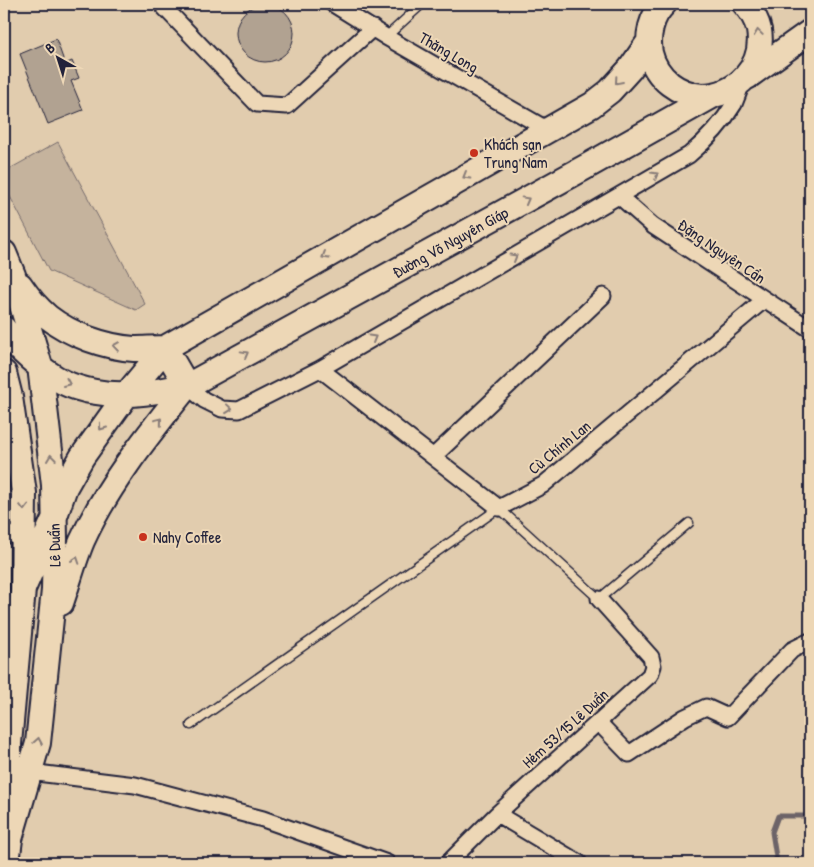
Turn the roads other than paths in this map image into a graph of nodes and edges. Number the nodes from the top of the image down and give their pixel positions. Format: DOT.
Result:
graph roads {
  1 [pos="161,4"];
  2 [pos="333,4"];
  3 [pos="422,4"];
  4 [pos="664,4"];
  5 [pos="744,4"];
  6 [pos="373,28"];
  7 [pos="810,32"];
  8 [pos="386,37"];
  9 [pos="648,43"];
  10 [pos="743,80"];
  11 [pos="712,96"];
  12 [pos="548,130"];
  13 [pos="619,196"];
  14 [pos="4,253"];
  15 [pos="13,275"];
  16 [pos="603,296"];
  17 [pos="764,300"];
  18 [pos="810,329"];
  19 [pos="4,330"];
  20 [pos="165,348"];
  21 [pos="40,366"];
  22 [pos="320,368"];
  23 [pos="4,373"];
  24 [pos="187,386"];
  25 [pos="126,394"];
  26 [pos="434,456"];
  27 [pos="499,508"];
  28 [pos="54,519"];
  29 [pos="689,522"];
  30 [pos="14,533"];
  31 [pos="23,589"];
  32 [pos="599,599"];
  33 [pos="49,640"];
  34 [pos="810,641"];
  35 [pos="598,722"];
  36 [pos="191,725"];
  37 [pos="30,772"];
  38 [pos="497,814"];
  39 [pos="10,839"];
  40 [pos="366,860"];
  41 [pos="7,863"];
  42 [pos="387,863"];
  43 [pos="448,863"];
  44 [pos="579,863"];
  1 -- 6 [label="street"];
  2 -- 6 [label="street, Thăng Long"];
  3 -- 8 [label="lane"];
  4 -- 9 [label="main road"];
  10 -- 5 [label="main road, one-way"];
  6 -- 8 [label="street, Thăng Long"];
  7 -- 10 [label="main road"];
  8 -- 12 [label="street, Thăng Long"];
  9 -- 11 [label="main road"];
  9 -- 12 [label="main road, one-way"];
  10 -- 11 [label="main road, Đường Võ Nguyên Giáp"];
  13 -- 10 [label="street, one-way"];
  24 -- 11 [label="main road, Đường Võ Nguyên Giáp, one-way"];
  12 -- 20 [label="main road, one-way"];
  13 -- 17 [label="street, Đặng Nguyên Cẩn"];
  22 -- 13 [label="street, one-way"];
  14 -- 15 [label="main road, Lê Duẩn"];
  20 -- 15 [label="main road, one-way"];
  15 -- 21 [label="main road, Lê Duẩn"];
  16 -- 26 [label="street"];
  17 -- 18 [label="street, Đặng Nguyên Cẩn"];
  17 -- 27 [label="street, Cù Chính Lan"];
  19 -- 21 [label="main road"];
  20 -- 24 [label="main road"];
  20 -- 25 [label="main road"];
  21 -- 25 [label="main road, one-way"];
  28 -- 21 [label="main road, Lê Duẩn, one-way"];
  24 -- 22 [label="street, one-way"];
  22 -- 26 [label="street"];
  23 -- 30 [label="main road, Lê Duẩn, one-way"];
  24 -- 25 [label="main road"];
  33 -- 24 [label="main road, one-way"];
  25 -- 28 [label="main road, one-way"];
  26 -- 27 [label="street"];
  27 -- 32 [label="lane"];
  27 -- 36 [label="lane"];
  28 -- 31 [label="main road"];
  28 -- 33 [label="main road, Lê Duẩn"];
  29 -- 32 [label="lane"];
  30 -- 31 [label="main road, Lê Duẩn"];
  31 -- 39 [label="main road, Lê Duẩn"];
  32 -- 35 [label="street, Hẻm 53/15 Lê Duẩn"];
  37 -- 33 [label="main road, Lê Duẩn, one-way"];
  34 -- 35 [label="street"];
  35 -- 38 [label="street, Hẻm 53/15 Lê Duẩn"];
  37 -- 39 [label="main road, Lê Duẩn"];
  37 -- 40 [label="street"];
  38 -- 43 [label="street, Hẻm 53/15 Lê Duẩn"];
  38 -- 44 [label="street"];
  39 -- 41 [label="main road, Lê Duẩn"];
  40 -- 42 [label="street"];
}
